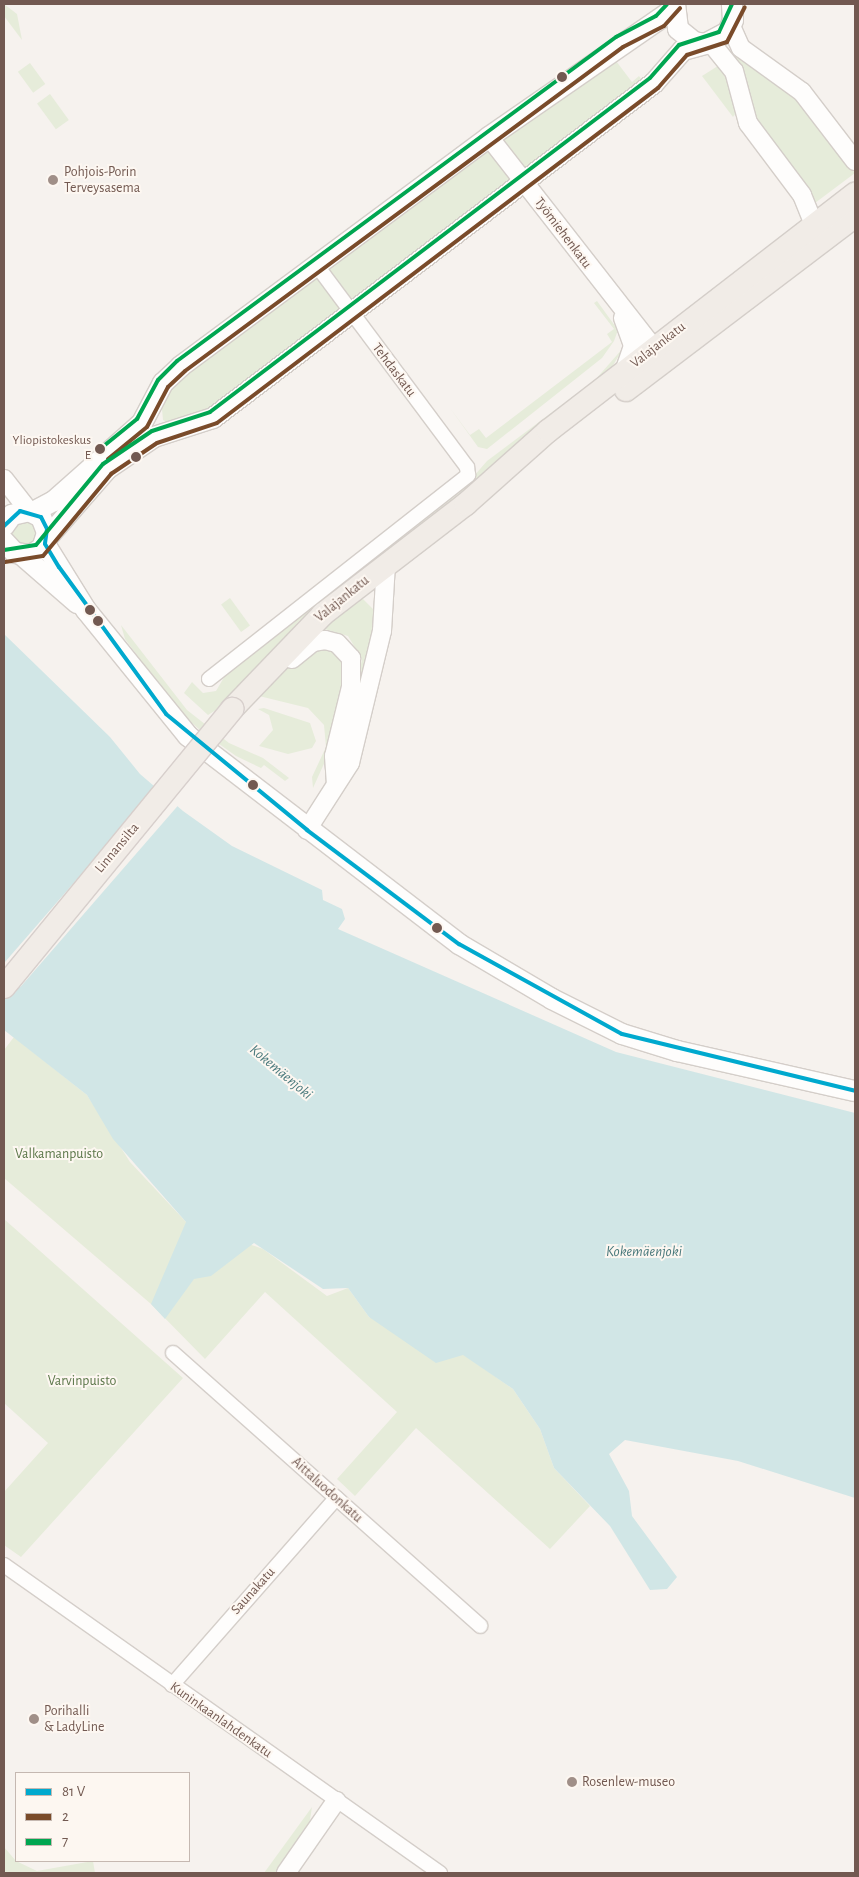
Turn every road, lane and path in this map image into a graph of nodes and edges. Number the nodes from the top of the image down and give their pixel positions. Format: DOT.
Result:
graph roads {
  1 [pos="674,6"];
  2 [pos="734,13"];
  3 [pos="708,43"];
  4 [pos="489,137"];
  5 [pos="855,161"];
  6 [pos="525,184"];
  7 [pos="855,194"];
  8 [pos="855,216"];
  9 [pos="814,225"];
  10 [pos="317,266"];
  11 [pos="618,306"];
  12 [pos="352,313"];
  13 [pos="654,348"];
  14 [pos="633,375"];
  15 [pos="153,404"];
  16 [pos="175,433"];
  17 [pos="4,479"];
  18 [pos="31,512"];
  19 [pos="8,537"];
  20 [pos="46,541"];
  21 [pos="386,564"];
  22 [pos="353,590"];
  23 [pos="382,601"];
  24 [pos="86,610"];
  25 [pos="209,679"];
  26 [pos="235,706"];
  27 [pos="336,783"];
  28 [pos="308,830"];
  29 [pos="4,987"];
  30 [pos="855,1091"];
  31 [pos="173,1353"];
  32 [pos="336,1498"];
  33 [pos="4,1565"];
  34 [pos="480,1626"];
  35 [pos="172,1685"];
  36 [pos="336,1801"];
  37 [pos="286,1873"];
  38 [pos="440,1873"];
  1 -- 3 [label="main road"];
  1 -- 4 [label="main road"];
  2 -- 3 [label="main road"];
  2 -- 5 [label="street"];
  3 -- 6 [label="main road"];
  3 -- 9 [label="street"];
  4 -- 6 [label="street, Työmiehenkatu"];
  4 -- 10 [label="main road"];
  6 -- 11 [label="street, Työmiehenkatu"];
  6 -- 12 [label="main road"];
  7 -- 9 [label="main road, Valajankatu"];
  8 -- 14 [label="main road, Valajankatu"];
  9 -- 13 [label="main road, Valajankatu"];
  10 -- 12 [label="street, Tehdaskatu"];
  10 -- 15 [label="main road"];
  11 -- 13 [label="street, Työmiehenkatu"];
  11 -- 14 [label="street, Työmiehenkatu"];
  12 -- 16 [label="main road"];
  12 -- 25 [label="street, Tehdaskatu"];
  13 -- 14 [label="main road, Valajankatu"];
  14 -- 21 [label="main road, Valajankatu"];
  15 -- 16 [label="main road"];
  15 -- 18 [label="main road"];
  16 -- 20 [label="main road"];
  17 -- 18 [label="street"];
  18 -- 19 [label="main road"];
  18 -- 20 [label="main road"];
  19 -- 20 [label="main road"];
  19 -- 24 [label="main road"];
  20 -- 24 [label="main road"];
  21 -- 22 [label="main road, Valajankatu"];
  21 -- 23 [label="street"];
  22 -- 23 [label="street"];
  22 -- 26 [label="main road, Valajankatu"];
  23 -- 27 [label="street"];
  24 -- 28 [label="main road"];
  26 -- 27 [label="street"];
  26 -- 29 [label="main road, Linnansilta, bridge"];
  27 -- 28 [label="street"];
  28 -- 30 [label="main road"];
  31 -- 32 [label="street, Aittaluodonkatu"];
  32 -- 34 [label="street, Aittaluodonkatu"];
  32 -- 35 [label="street, Saunakatu"];
  33 -- 35 [label="street, Kuninkaanlahdenkatu"];
  35 -- 36 [label="street, Kuninkaanlahdenkatu"];
  36 -- 37 [label="street"];
  36 -- 38 [label="street, Kuninkaanlahdenkatu"];
}
